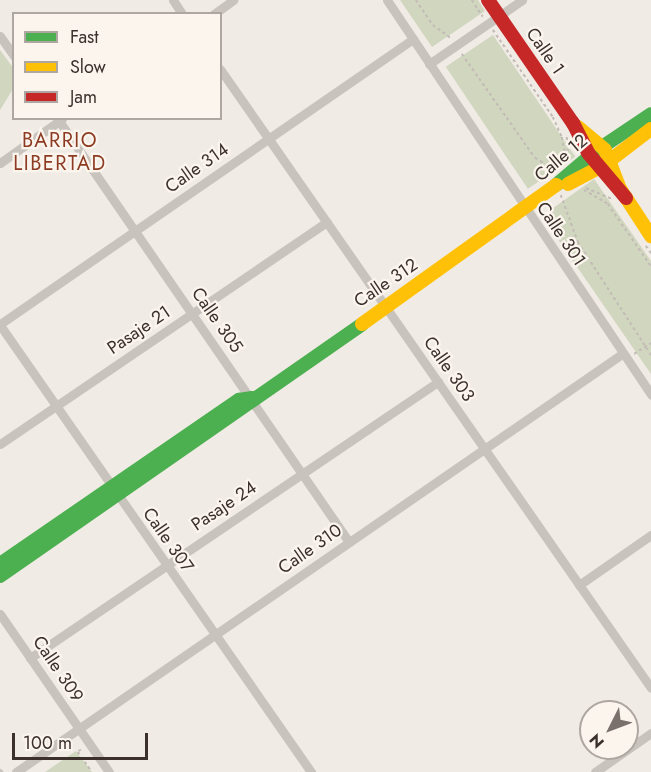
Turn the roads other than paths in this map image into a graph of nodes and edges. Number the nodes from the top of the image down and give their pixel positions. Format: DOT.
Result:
graph roads {
  1 [pos="233,0"];
  2 [pos="387,0"];
  3 [pos="488,0"];
  4 [pos="522,0"];
  5 [pos="217,12"];
  6 [pos="493,20"];
  7 [pos="0,36"];
  8 [pos="413,39"];
  9 [pos="12,53"];
  10 [pos="429,64"];
  11 [pos="222,72"];
  12 [pos="651,114"];
  13 [pos="59,120"];
  14 [pos="61,120"];
  15 [pos="573,123"];
  16 [pos="651,129"];
  17 [pos="269,138"];
  18 [pos="602,147"];
  19 [pos="590,156"];
  20 [pos="0,163"];
  21 [pos="605,164"];
  22 [pos="575,176"];
  23 [pos="542,198"];
  24 [pos="525,210"];
  25 [pos="327,222"];
  26 [pos="135,230"];
  27 [pos="651,236"];
  28 [pos="384,306"];
  29 [pos="192,314"];
  30 [pos="0,325"];
  31 [pos="624,357"];
  32 [pos="438,382"];
  33 [pos="651,395"];
  34 [pos="252,398"];
  35 [pos="56,406"];
  36 [pos="0,444"];
  37 [pos="485,449"];
  38 [pos="302,473"];
  39 [pos="114,492"];
  40 [pos="651,535"];
  41 [pos="350,542"];
  42 [pos="0,564"];
  43 [pos="166,566"];
  44 [pos="0,576"];
  45 [pos="579,585"];
  46 [pos="0,614"];
  47 [pos="214,636"];
  48 [pos="30,658"];
  49 [pos="651,688"];
  50 [pos="78,729"];
  51 [pos="651,733"];
  52 [pos="308,771"];
  53 [pos="16,772"];
  54 [pos="109,772"];
  55 [pos="595,772"];
  1 -- 5 [label="street"];
  2 -- 8 [label="street, Calle 301"];
  3 -- 6 [label="street, Calle 1"];
  4 -- 6 [label="street"];
  6 -- 10 [label="street"];
  6 -- 15 [label="street, Calle 1"];
  7 -- 9 [label="street"];
  8 -- 10 [label="street, Calle 301"];
  8 -- 17 [label="street, Calle 314"];
  10 -- 24 [label="street, Calle 301"];
  11 -- 17 [label="street, Calle 303"];
  12 -- 18 [label="street, Calle 12"];
  13 -- 20 [label="street"];
  14 -- 26 [label="street, Calle 305"];
  15 -- 18 [label="street, Calle 1"];
  15 -- 19 [label="street, Calle 1"];
  16 -- 21 [label="street, Calle 12"];
  17 -- 25 [label="street, Calle 303"];
  17 -- 26 [label="street, Calle 314"];
  18 -- 19 [label="street, Calle 12"];
  18 -- 21 [label="street, Calle 1"];
  19 -- 21 [label="street, Calle 1"];
  19 -- 22 [label="street, Calle 12"];
  21 -- 22 [label="street, Calle 12"];
  21 -- 27 [label="street, Calle 1"];
  22 -- 23 [label="street, Calle 12"];
  23 -- 24 [label="street, Calle 312"];
  24 -- 28 [label="street, Calle 312"];
  24 -- 31 [label="street, Calle 301"];
  25 -- 28 [label="street, Calle 303"];
  25 -- 29 [label="street, Pasaje 21"];
  26 -- 29 [label="street, Calle 305"];
  26 -- 30 [label="street, Calle 314"];
  28 -- 32 [label="street, Calle 303"];
  28 -- 34 [label="street, Calle 312"];
  29 -- 34 [label="street, Calle 305"];
  29 -- 35 [label="street, Pasaje 21"];
  30 -- 35 [label="street, Calle 307"];
  31 -- 33 [label="street, Calle 301"];
  31 -- 37 [label="street, Calle 310"];
  32 -- 37 [label="street, Calle 303"];
  32 -- 38 [label="street, Pasaje 24"];
  34 -- 38 [label="street, Calle 305"];
  34 -- 39 [label="street, Calle 312"];
  35 -- 36 [label="street, Pasaje 21"];
  35 -- 39 [label="street, Calle 307"];
  37 -- 41 [label="street, Calle 310"];
  37 -- 45 [label="street, Calle 303"];
  38 -- 41 [label="street, Calle 305"];
  38 -- 43 [label="street, Pasaje 24"];
  39 -- 42 [label="street, Calle 312"];
  39 -- 43 [label="street, Calle 307"];
  39 -- 44 [label="street, Calle 312"];
  40 -- 45 [label="street"];
  41 -- 47 [label="street, Calle 310"];
  43 -- 47 [label="street, Calle 307"];
  43 -- 48 [label="street, Pasaje 24"];
  45 -- 49 [label="street, Calle 303"];
  46 -- 48 [label="street, Calle 309"];
  47 -- 50 [label="street, Calle 310"];
  47 -- 52 [label="street, Calle 307"];
  48 -- 50 [label="street, Calle 309"];
  50 -- 53 [label="street, Calle 310"];
  50 -- 54 [label="street, Calle 309"];
  51 -- 55 [label="street"];
}
